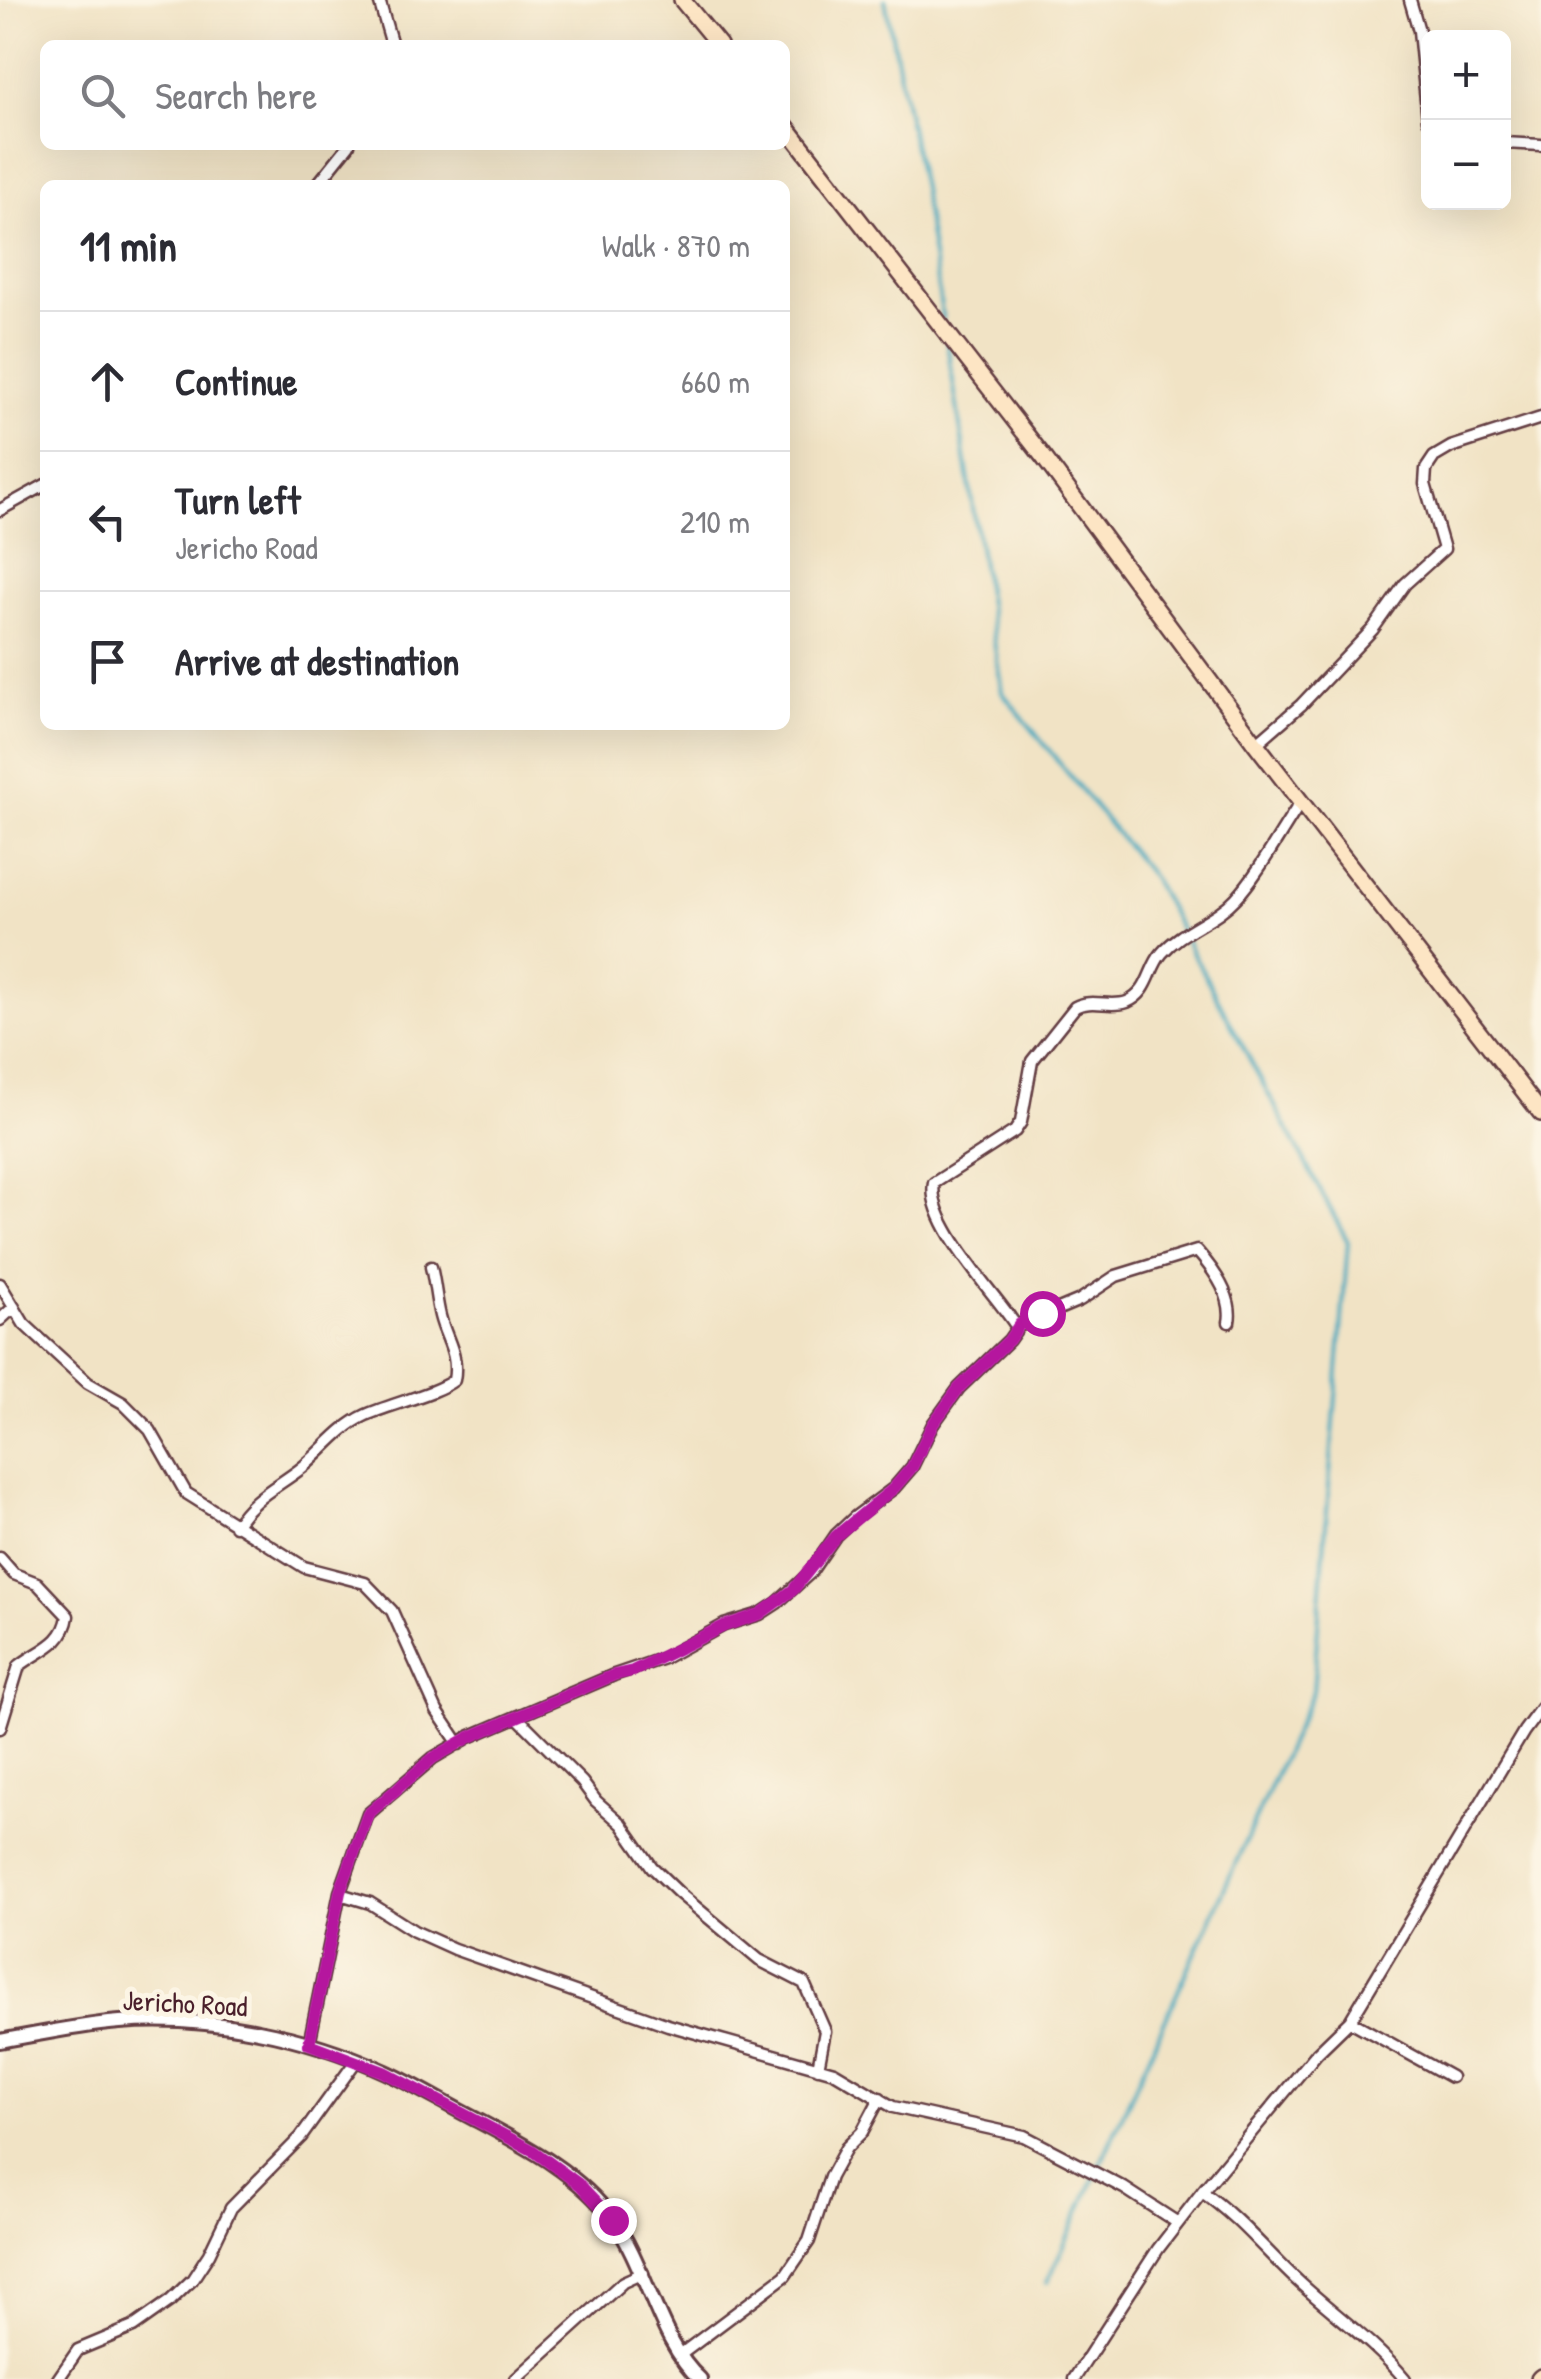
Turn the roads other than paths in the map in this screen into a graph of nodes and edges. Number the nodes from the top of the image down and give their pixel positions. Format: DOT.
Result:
graph roads {
  1 [pos="379,0"];
  2 [pos="682,0"];
  3 [pos="1410,0"];
  4 [pos="391,40"];
  5 [pos="715,40"];
  6 [pos="1421,51"];
  7 [pos="790,132"];
  8 [pos="1511,143"];
  9 [pos="1541,145"];
  10 [pos="345,150"];
  11 [pos="321,180"];
  12 [pos="1541,418"];
  13 [pos="40,488"];
  14 [pos="0,510"];
  15 [pos="1256,744"];
  16 [pos="1300,802"];
  17 [pos="1541,1113"];
  18 [pos="431,1267"];
  19 [pos="0,1284"];
  20 [pos="14,1308"];
  21 [pos="0,1320"];
  22 [pos="1229,1322"];
  23 [pos="1020,1324"];
  24 [pos="235,1526"];
  25 [pos="0,1558"];
  26 [pos="1541,1708"];
  27 [pos="518,1717"];
  28 [pos="0,1728"];
  29 [pos="459,1744"];
  30 [pos="340,1894"];
  31 [pos="1350,2021"];
  32 [pos="0,2041"];
  33 [pos="309,2044"];
  34 [pos="356,2061"];
  35 [pos="818,2068"];
  36 [pos="1451,2077"];
  37 [pos="880,2098"];
  38 [pos="1202,2192"];
  39 [pos="1178,2224"];
  40 [pos="643,2273"];
  41 [pos="680,2355"];
  42 [pos="58,2379"];
  43 [pos="516,2379"];
  44 [pos="700,2379"];
  45 [pos="1074,2379"];
  46 [pos="1405,2379"];
  1 -- 4 [label="street"];
  2 -- 5 [label="main road"];
  3 -- 6 [label="street"];
  7 -- 15 [label="main road"];
  8 -- 9 [label="street"];
  10 -- 11 [label="street"];
  12 -- 15 [label="street"];
  13 -- 14 [label="street"];
  15 -- 16 [label="main road"];
  16 -- 17 [label="main road"];
  16 -- 23 [label="street"];
  18 -- 24 [label="street"];
  19 -- 20 [label="street"];
  20 -- 21 [label="street"];
  20 -- 24 [label="street"];
  22 -- 23 [label="street"];
  23 -- 27 [label="street"];
  24 -- 29 [label="street"];
  25 -- 28 [label="street"];
  26 -- 31 [label="street"];
  27 -- 29 [label="street"];
  27 -- 35 [label="street"];
  29 -- 30 [label="street"];
  30 -- 33 [label="street"];
  30 -- 35 [label="street"];
  31 -- 36 [label="street"];
  31 -- 38 [label="street"];
  32 -- 33 [label="street, Jericho Road"];
  33 -- 34 [label="street, Jericho Road"];
  34 -- 40 [label="street, Jericho Road"];
  34 -- 42 [label="street"];
  35 -- 37 [label="street"];
  37 -- 39 [label="street"];
  37 -- 41 [label="street"];
  38 -- 39 [label="street"];
  38 -- 46 [label="street"];
  39 -- 45 [label="street"];
  40 -- 41 [label="street, Jericho Road"];
  40 -- 43 [label="street"];
  41 -- 44 [label="street, Jericho Road"];
}
